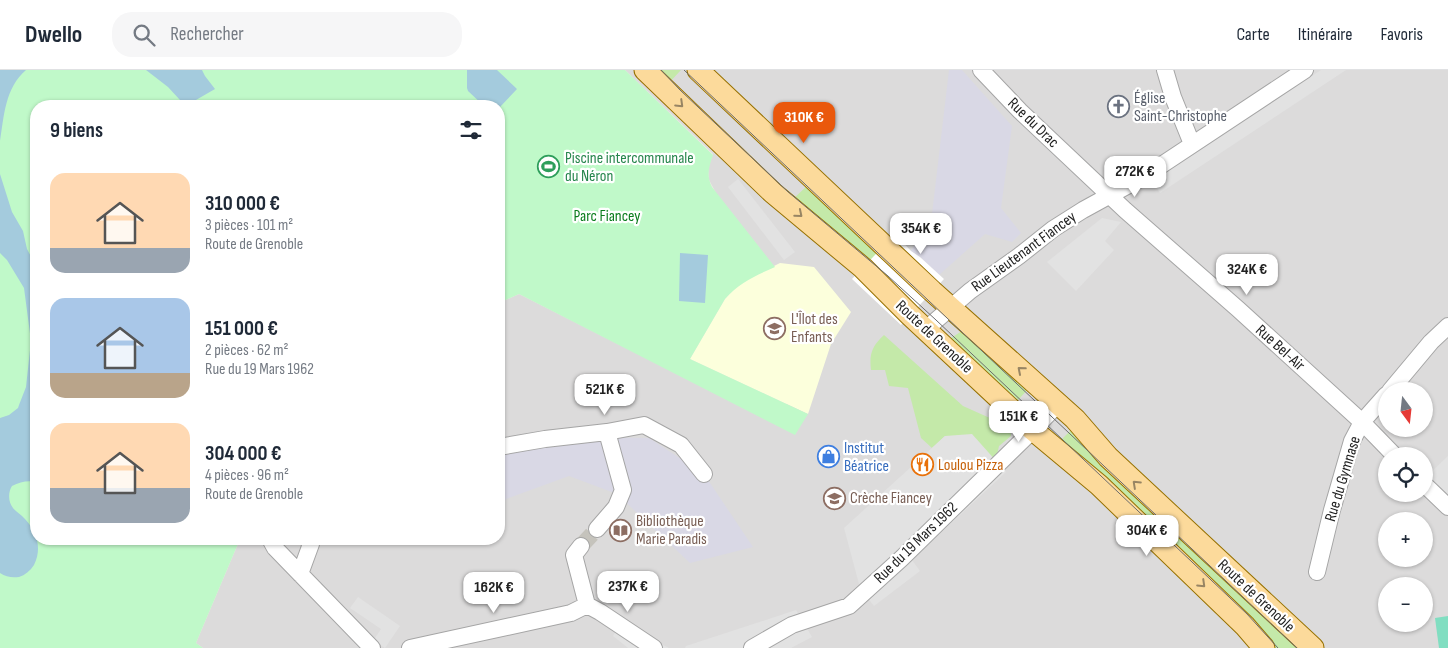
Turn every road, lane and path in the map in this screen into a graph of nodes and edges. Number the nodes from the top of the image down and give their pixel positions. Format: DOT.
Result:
graph roads {
  1 [pos="645,70"];
  2 [pos="698,70"];
  3 [pos="1165,70"];
  4 [pos="1306,70"];
  5 [pos="984,71"];
  6 [pos="1192,144"];
  7 [pos="1109,194"];
  8 [pos="950,307"];
  9 [pos="1448,326"];
  10 [pos="926,329"];
  11 [pos="1398,382"];
  12 [pos="1058,404"];
  13 [pos="1378,405"];
  14 [pos="1362,422"];
  15 [pos="1032,430"];
  16 [pos="607,432"];
  17 [pos="505,446"];
  18 [pos="1386,447"];
  19 [pos="704,474"];
  20 [pos="1433,493"];
  21 [pos="1448,507"];
  22 [pos="597,529"];
  23 [pos="273,545"];
  24 [pos="311,545"];
  25 [pos="581,546"];
  26 [pos="1317,572"];
  27 [pos="300,574"];
  28 [pos="587,606"];
  29 [pos="372,648"];
  30 [pos="410,648"];
  31 [pos="654,648"];
  32 [pos="752,648"];
  33 [pos="1264,648"];
  34 [pos="1313,648"];
  1 -- 10 [label="main road, Route de Grenoble, one-way"];
  2 -- 8 [label="main road, Route de Grenoble"];
  3 -- 6 [label="street"];
  4 -- 6 [label="street, Rue Lieutenant Fiancey"];
  5 -- 7 [label="street, Rue du Drac"];
  6 -- 7 [label="street, Rue Lieutenant Fiancey"];
  7 -- 8 [label="street, Rue Lieutenant Fiancey"];
  7 -- 14 [label="street, Rue Bel-Air"];
  8 -- 10 [label="street, Rue Lieutenant Fiancey"];
  12 -- 8 [label="main road, Route de Grenoble, one-way"];
  9 -- 11 [label="street"];
  10 -- 15 [label="main road, Route de Grenoble"];
  12 -- 15 [label="street, Rue du 19 Mars 1962"];
  34 -- 12 [label="main road, Route de Grenoble, one-way"];
  13 -- 14 [label="street, Rue du Gymnase"];
  14 -- 18 [label="street, Rue Bel-Air"];
  14 -- 26 [label="street, Rue du Gymnase"];
  15 -- 32 [label="street, Rue du 19 Mars 1962"];
  15 -- 33 [label="main road, Route de Grenoble, one-way"];
  16 -- 17 [label="street"];
  16 -- 19 [label="street"];
  16 -- 22 [label="street"];
  20 -- 21 [label="street"];
  23 -- 27 [label="street"];
  24 -- 27 [label="street"];
  25 -- 28 [label="street"];
  27 -- 29 [label="street"];
  28 -- 30 [label="street"];
  28 -- 31 [label="street"];
}
